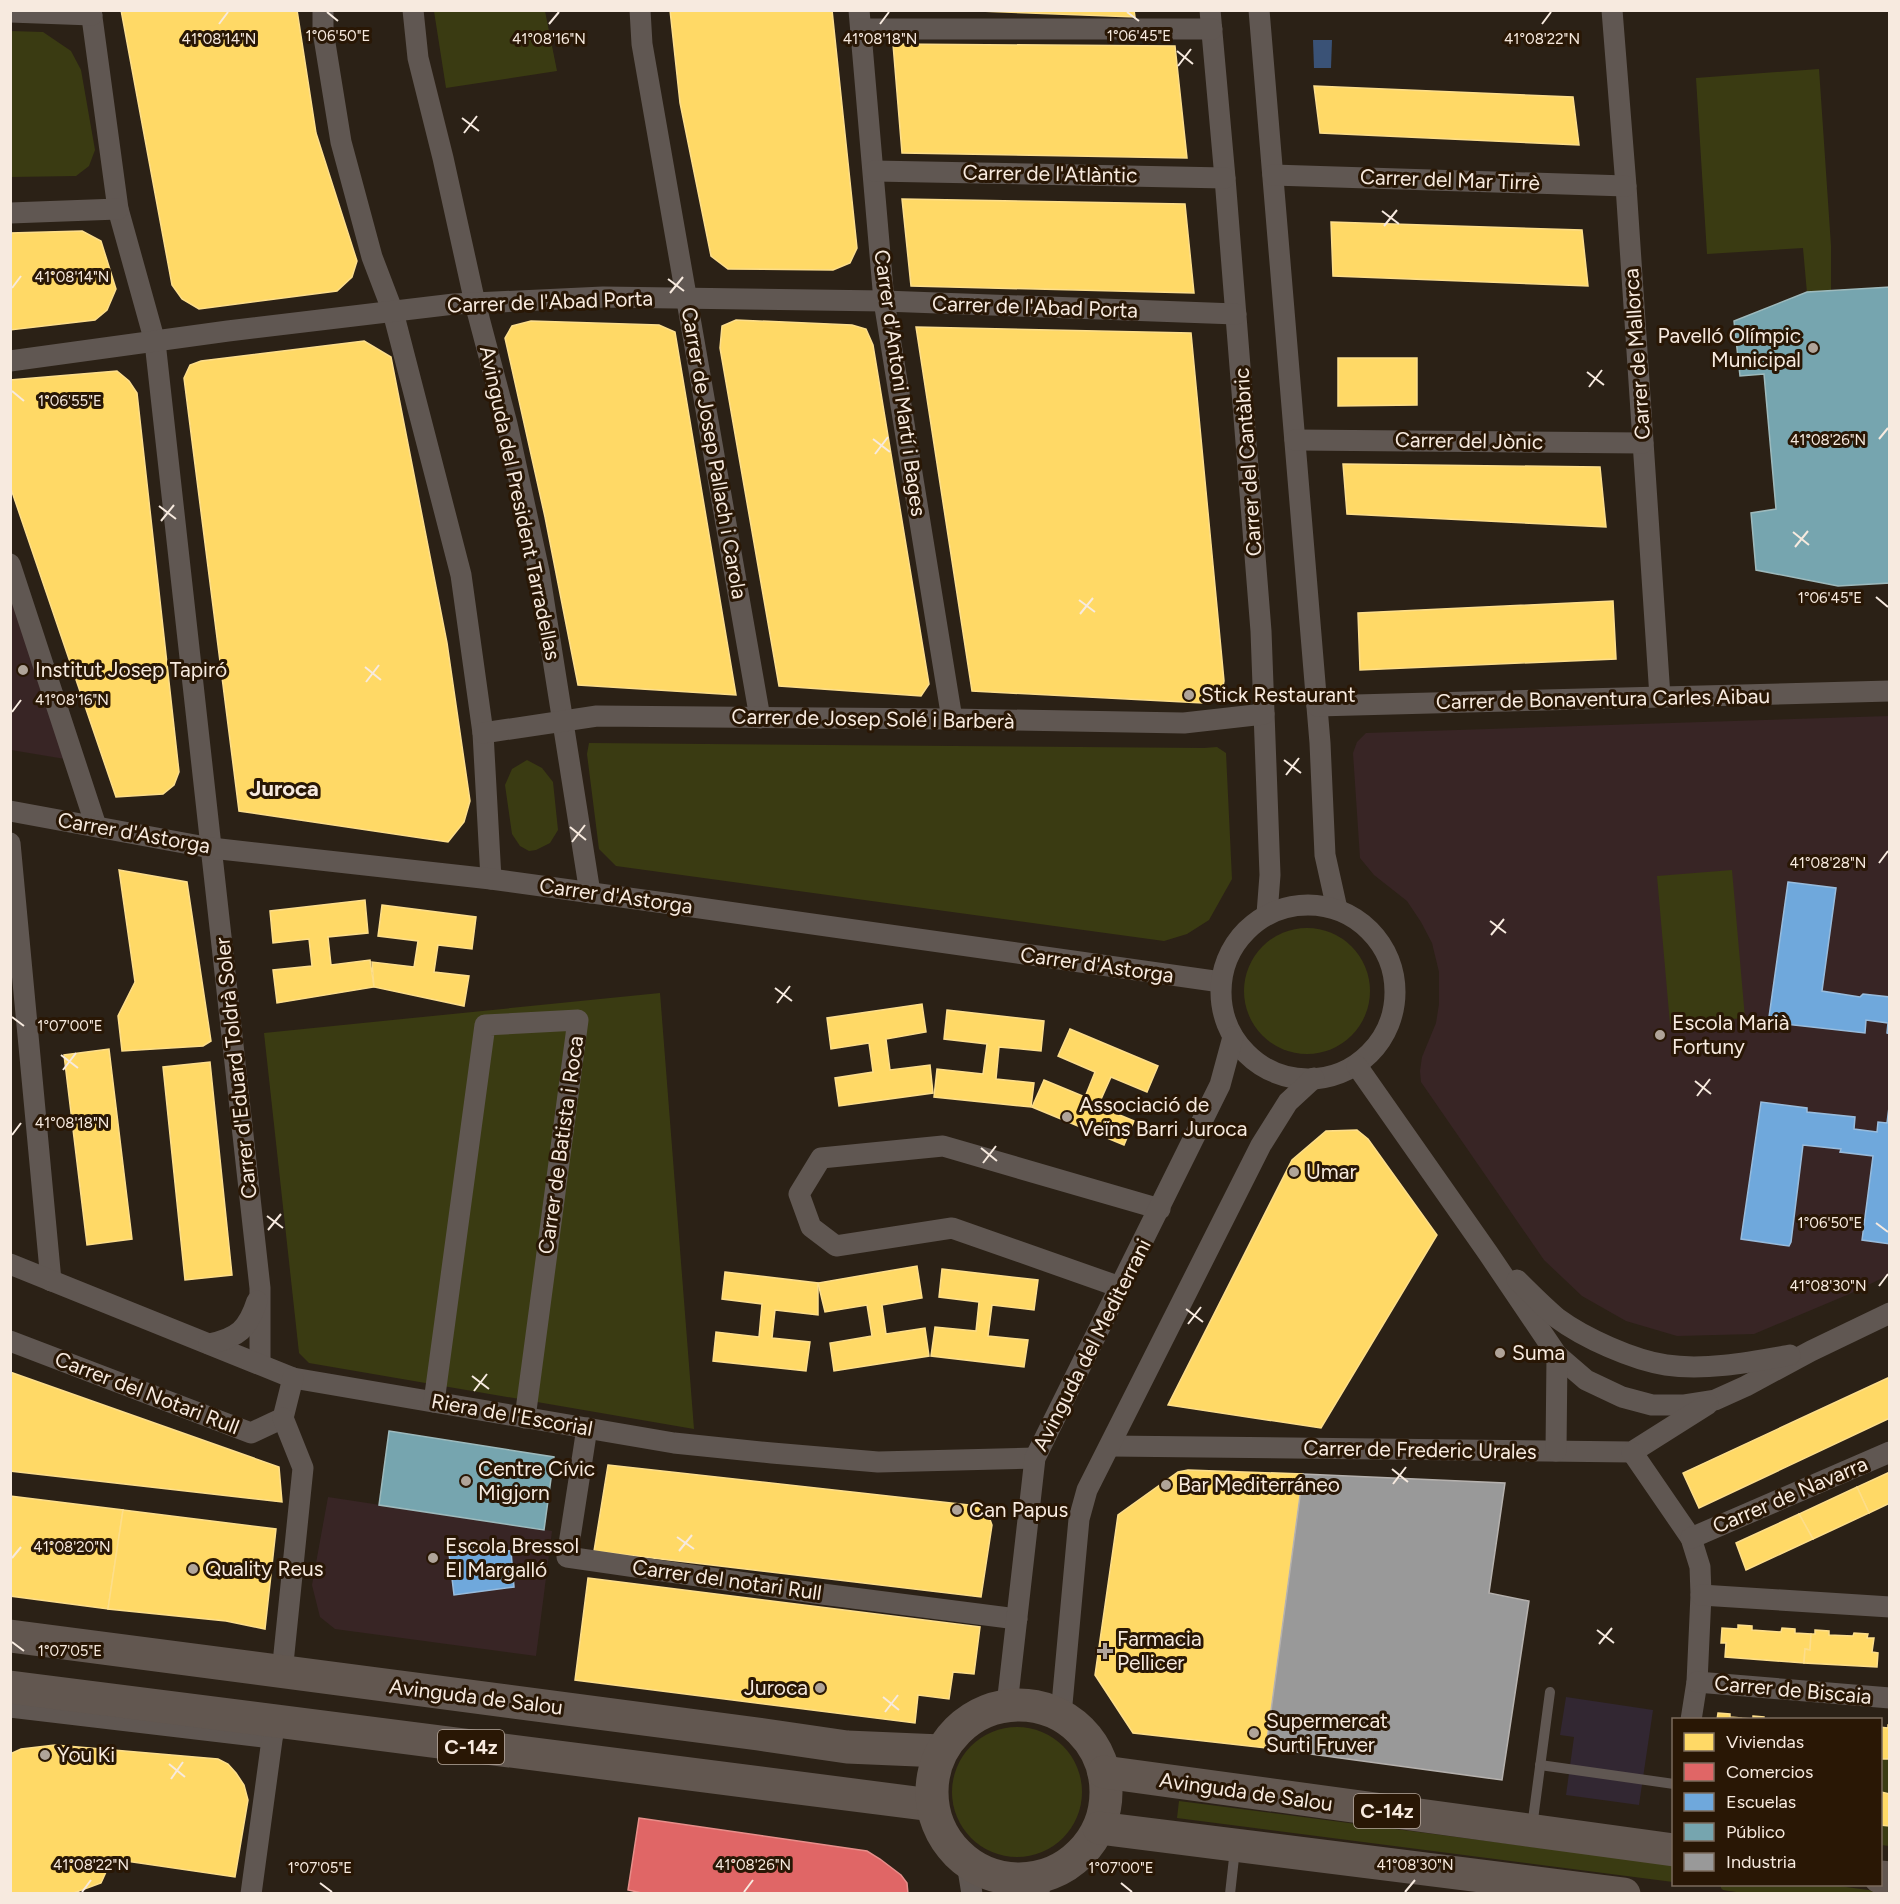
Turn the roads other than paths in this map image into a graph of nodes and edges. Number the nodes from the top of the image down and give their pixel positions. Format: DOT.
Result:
graph roads {
  1 [pos="323,10"];
  2 [pos="413,10"];
  3 [pos="640,10"];
  4 [pos="1259,10"];
  5 [pos="1612,10"];
  6 [pos="10,12"];
  7 [pos="91,13"];
  8 [pos="860,20"];
  9 [pos="1211,20"];
  10 [pos="874,171"];
  11 [pos="1273,175"];
  12 [pos="1226,178"];
  13 [pos="1626,186"];
  14 [pos="118,209"];
  15 [pos="10,213"];
  16 [pos="687,298"];
  17 [pos="884,301"];
  18 [pos="476,303"];
  19 [pos="393,312"];
  20 [pos="1236,314"];
  21 [pos="155,342"];
  22 [pos="10,361"];
  23 [pos="1295,440"];
  24 [pos="1643,443"];
  25 [pos="10,564"];
  26 [pos="1890,691"];
  27 [pos="1660,697"];
  28 [pos="1317,706"];
  29 [pos="1264,714"];
  30 [pos="760,718"];
  31 [pos="952,719"];
  32 [pos="564,721"];
  33 [pos="483,733"];
  34 [pos="10,811"];
  35 [pos="96,826"];
  36 [pos="10,843"];
  37 [pos="211,848"];
  38 [pos="491,879"];
  39 [pos="590,893"];
  40 [pos="1337,909"];
  41 [pos="1267,914"];
  42 [pos="1221,982"];
  43 [pos="1233,1037"];
  44 [pos="1357,1066"];
  45 [pos="1314,1078"];
  46 [pos="1160,1209"];
  47 [pos="1488,1253"];
  48 [pos="10,1264"];
  49 [pos="51,1281"];
  50 [pos="1120,1287"];
  51 [pos="260,1288"];
  52 [pos="1890,1313"];
  53 [pos="10,1341"];
  54 [pos="209,1344"];
  55 [pos="1811,1351"];
  56 [pos="1557,1355"];
  57 [pos="260,1364"];
  58 [pos="293,1378"];
  59 [pos="1715,1400"];
  60 [pos="434,1402"];
  61 [pos="283,1418"];
  62 [pos="525,1418"];
  63 [pos="587,1428"];
  64 [pos="1110,1446"];
  65 [pos="1556,1451"];
  66 [pos="1632,1452"];
  67 [pos="1890,1452"];
  68 [pos="1035,1458"];
  69 [pos="1691,1538"];
  70 [pos="1701,1595"];
  71 [pos="1890,1607"];
  72 [pos="1017,1618"];
  73 [pos="10,1636"];
  74 [pos="282,1672"];
  75 [pos="1697,1682"];
  76 [pos="10,1687"];
  77 [pos="1550,1692"];
  78 [pos="1890,1698"];
  79 [pos="1007,1705"];
  80 [pos="10,1707"];
  81 [pos="1061,1715"];
  82 [pos="1691,1718"];
  83 [pos="273,1730"];
  84 [pos="941,1751"];
  85 [pos="1540,1765"];
  86 [pos="1104,1772"];
  87 [pos="1672,1784"];
  88 [pos="932,1805"];
  89 [pos="1099,1828"];
  90 [pos="1532,1831"];
  91 [pos="1235,1844"];
  92 [pos="1672,1844"];
  93 [pos="969,1878"];
  94 [pos="1040,1885"];
  95 [pos="251,1893"];
  96 [pos="1230,1893"];
  97 [pos="1624,1893"];
  1 -- 19 [label="street"];
  2 -- 18 [label="street, Avinguda del President Tarradellas"];
  3 -- 16 [label="street, Carrer de Josep Pallach i Carola"];
  4 -- 11 [label="street"];
  5 -- 13 [label="street, Carrer de Mallorca"];
  6 -- 7 [label="street"];
  7 -- 14 [label="street, Carrer d'Eduard Toldrà Soler"];
  8 -- 9 [label="street"];
  8 -- 10 [label="street, Carrer d'Antoni Martí i Bages"];
  9 -- 12 [label="street, Carrer del Cantàbric"];
  10 -- 12 [label="street, Carrer de l'Atlàntic"];
  10 -- 17 [label="street, Carrer d'Antoni Martí i Bages"];
  11 -- 13 [label="street, Carrer del Mar Tirrè"];
  11 -- 23 [label="street"];
  12 -- 20 [label="street, Carrer del Cantàbric"];
  13 -- 24 [label="street, Carrer de Mallorca"];
  14 -- 15 [label="street"];
  14 -- 21 [label="street, Carrer d'Eduard Toldrà Soler"];
  16 -- 17 [label="street, Carrer de l'Abad Porta"];
  16 -- 18 [label="street, Carrer de l'Abad Porta"];
  16 -- 30 [label="street, Carrer de Josep Pallach i Carola"];
  17 -- 20 [label="street, Carrer de l'Abad Porta"];
  17 -- 31 [label="street, Carrer d'Antoni Martí i Bages"];
  18 -- 19 [label="street, Carrer de l'Abad Porta"];
  18 -- 32 [label="street, Avinguda del President Tarradellas"];
  19 -- 21 [label="street, Carrer de l'Abad Porta"];
  19 -- 33 [label="street"];
  20 -- 29 [label="street, Carrer del Cantàbric"];
  21 -- 22 [label="street, Carrer de l'Abad Porta"];
  21 -- 37 [label="street, Carrer d'Eduard Toldrà Soler"];
  23 -- 24 [label="street, Carrer del Jònic"];
  23 -- 28 [label="street"];
  24 -- 27 [label="street, Carrer de Mallorca"];
  25 -- 35 [label="street"];
  26 -- 27 [label="street, Carrer de Bonaventura Carles Aibau"];
  27 -- 28 [label="street, Carrer de Bonaventura Carles Aibau"];
  28 -- 40 [label="street"];
  29 -- 31 [label="street, Carrer de Josep Solé i Barberà"];
  29 -- 41 [label="street, Carrer del Cantàbric"];
  30 -- 31 [label="street, Carrer de Josep Solé i Barberà"];
  30 -- 32 [label="street, Carrer de Josep Solé i Barberà"];
  32 -- 33 [label="street, Carrer de Josep Solé i Barberà"];
  32 -- 39 [label="street, Avinguda del President Tarradellas"];
  33 -- 38 [label="street"];
  34 -- 35 [label="street, Carrer d'Astorga"];
  35 -- 37 [label="street, Carrer d'Astorga"];
  36 -- 49 [label="street"];
  37 -- 38 [label="street, Carrer d'Astorga"];
  37 -- 51 [label="street, Carrer d'Eduard Toldrà Soler"];
  38 -- 39 [label="street, Carrer d'Astorga"];
  39 -- 42 [label="street, Carrer d'Astorga"];
  40 -- 41 [label="street"];
  40 -- 44 [label="street"];
  41 -- 42 [label="street"];
  42 -- 43 [label="street"];
  43 -- 45 [label="street"];
  43 -- 46 [label="street, Avinguda del Mediterrani"];
  44 -- 45 [label="street"];
  44 -- 47 [label="street"];
  45 -- 64 [label="street"];
  46 -- 50 [label="street, Avinguda del Mediterrani"];
  46 -- 50 [label="street"];
  47 -- 55 [label="street"];
  47 -- 56 [label="street"];
  48 -- 49 [label="street, Riera de l'Escorial"];
  49 -- 54 [label="street, Riera de l'Escorial"];
  50 -- 68 [label="street, Avinguda del Mediterrani"];
  51 -- 54 [label="street, Carrer d'Eduard Toldrà Soler"];
  51 -- 57 [label="street, Carrer d'Eduard Toldrà Soler"];
  52 -- 55 [label="street"];
  53 -- 61 [label="street, Carrer del Notari Rull"];
  54 -- 57 [label="street, Riera de l'Escorial"];
  55 -- 59 [label="street"];
  56 -- 59 [label="street"];
  56 -- 65 [label="street"];
  57 -- 58 [label="street, Riera de l'Escorial"];
  58 -- 60 [label="street, Riera de l'Escorial"];
  58 -- 61 [label="street"];
  59 -- 66 [label="street"];
  60 -- 62 [label="street, Riera de l'Escorial"];
  60 -- 62 [label="street, Carrer de Batista i Roca"];
  61 -- 74 [label="street"];
  62 -- 63 [label="street, Riera de l'Escorial"];
  63 -- 68 [label="street, Riera de l'Escorial"];
  63 -- 72 [label="street, Carrer del notari Rull"];
  64 -- 65 [label="street, Carrer de Frederic Urales"];
  64 -- 81 [label="street"];
  65 -- 66 [label="street, Carrer de Frederic Urales"];
  66 -- 69 [label="street, Carrer de Navarra"];
  67 -- 69 [label="street, Carrer de Navarra"];
  68 -- 72 [label="street, Avinguda del Mediterrani"];
  69 -- 70 [label="street, Carrer de Navarra"];
  70 -- 71 [label="street"];
  70 -- 75 [label="street, Carrer de Navarra"];
  72 -- 79 [label="street, Avinguda del Mediterrani"];
  73 -- 74 [label="main road, Avinguda de Salou / C-14z"];
  74 -- 84 [label="main road, Avinguda de Salou / C-14z"];
  75 -- 78 [label="street, Carrer de Biscaia"];
  75 -- 82 [label="street, Carrer de Navarra"];
  76 -- 83 [label="main road, C-14z"];
  77 -- 85 [label="lane"];
  79 -- 81 [label="main road"];
  79 -- 84 [label="main road"];
  80 -- 83 [label="street"];
  81 -- 86 [label="main road"];
  83 -- 88 [label="main road, C-14z"];
  83 -- 95 [label="street"];
  84 -- 88 [label="main road"];
  85 -- 87 [label="lane"];
  85 -- 90 [label="lane"];
  86 -- 89 [label="main road"];
  86 -- 90 [label="main road, Avinguda de Salou / C-14z"];
  88 -- 93 [label="main road"];
  89 -- 91 [label="main road, C-14z"];
  89 -- 94 [label="main road"];
  90 -- 92 [label="main road, Avinguda de Salou / C-14z"];
  91 -- 96 [label="lane"];
  91 -- 97 [label="main road, C-14z"];
  93 -- 94 [label="main road"];
}
